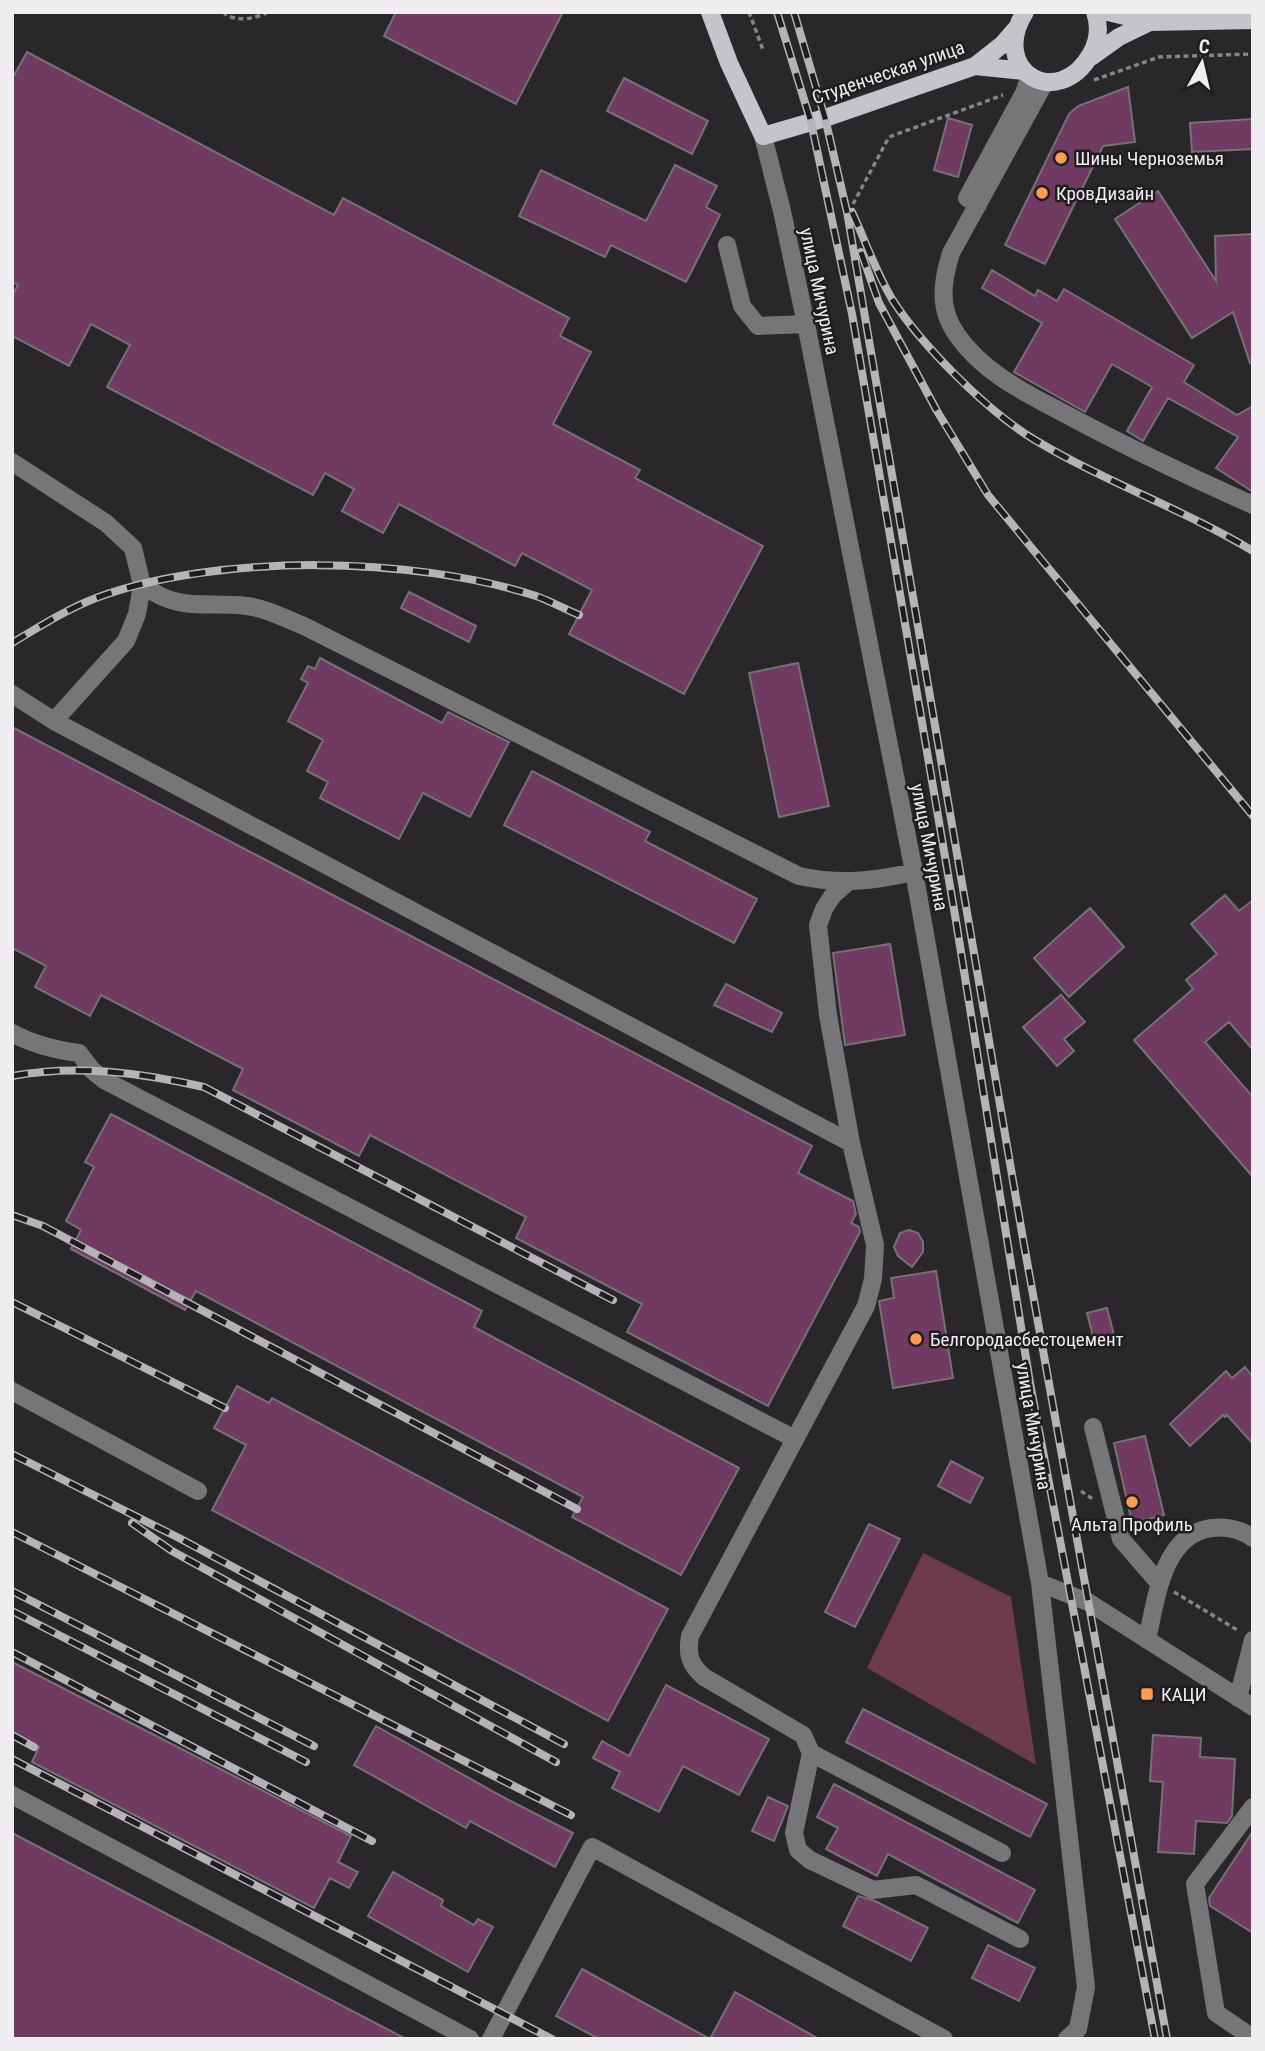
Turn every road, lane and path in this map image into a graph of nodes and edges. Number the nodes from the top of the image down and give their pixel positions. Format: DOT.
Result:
graph roads {
  1 [pos="223,12"];
  2 [pos="268,12"];
  3 [pos="710,12"];
  4 [pos="749,12"];
  5 [pos="1025,12"];
  6 [pos="1095,12"];
  7 [pos="1108,12"];
  8 [pos="1253,20"];
  9 [pos="1150,22"];
  10 [pos="1016,29"];
  11 [pos="762,50"];
  12 [pos="1253,54"];
  13 [pos="1087,61"];
  14 [pos="975,66"];
  15 [pos="1031,79"];
  16 [pos="1084,84"];
  17 [pos="763,136"];
  18 [pos="853,204"];
  19 [pos="727,245"];
  20 [pos="806,324"];
  21 [pos="12,462"];
  22 [pos="1253,505"];
  23 [pos="142,585"];
  24 [pos="12,694"];
  25 [pos="54,721"];
  26 [pos="914,872"];
  27 [pos="848,882"];
  28 [pos="12,1033"];
  29 [pos="851,1143"];
  30 [pos="12,1391"];
  31 [pos="1093,1427"];
  32 [pos="795,1439"];
  33 [pos="198,1491"];
  34 [pos="1253,1538"];
  35 [pos="1040,1583"];
  36 [pos="1160,1584"];
  37 [pos="1147,1640"];
  38 [pos="1253,1640"];
  39 [pos="1245,1703"];
  40 [pos="811,1753"];
  41 [pos="12,1795"];
  42 [pos="1253,1807"];
  43 [pos="1002,1853"];
  44 [pos="1020,1939"];
  45 [pos="1253,2038"];
  46 [pos="470,2039"];
  47 [pos="491,2039"];
  48 [pos="944,2039"];
  49 [pos="1067,2039"];
  1 -- 2 [label="path"];
  3 -- 17 [label="main road, улица Мичурина"];
  4 -- 11 [label="path"];
  5 -- 10 [label="main road, Студенческая улица"];
  6 -- 13 [label="main road"];
  7 -- 9 [label="main road"];
  8 -- 9 [label="main road"];
  9 -- 13 [label="main road"];
  10 -- 14 [label="main road, Студенческая улица"];
  10 -- 15 [label="main road"];
  12 -- 16 [label="path"];
  13 -- 15 [label="main road"];
  14 -- 15 [label="main road"];
  14 -- 17 [label="main road, Студенческая улица"];
  15 -- 18 [label="path"];
  15 -- 22 [label="street"];
  17 -- 20 [label="street, улица Мичурина"];
  19 -- 20 [label="street"];
  20 -- 26 [label="street, улица Мичурина"];
  21 -- 23 [label="street"];
  23 -- 25 [label="street"];
  23 -- 27 [label="street"];
  24 -- 25 [label="street"];
  25 -- 29 [label="street"];
  26 -- 27 [label="street"];
  26 -- 35 [label="street, улица Мичурина"];
  27 -- 29 [label="street"];
  28 -- 32 [label="street"];
  29 -- 32 [label="street"];
  30 -- 33 [label="street"];
  31 -- 36 [label="street"];
  32 -- 40 [label="street"];
  34 -- 36 [label="street"];
  35 -- 37 [label="street"];
  35 -- 49 [label="street, улица Мичурина"];
  36 -- 37 [label="street"];
  36 -- 38 [label="path"];
  37 -- 39 [label="street"];
  38 -- 39 [label="street"];
  40 -- 43 [label="street"];
  40 -- 44 [label="street"];
  41 -- 46 [label="street"];
  42 -- 45 [label="street"];
  47 -- 48 [label="street"];
}
